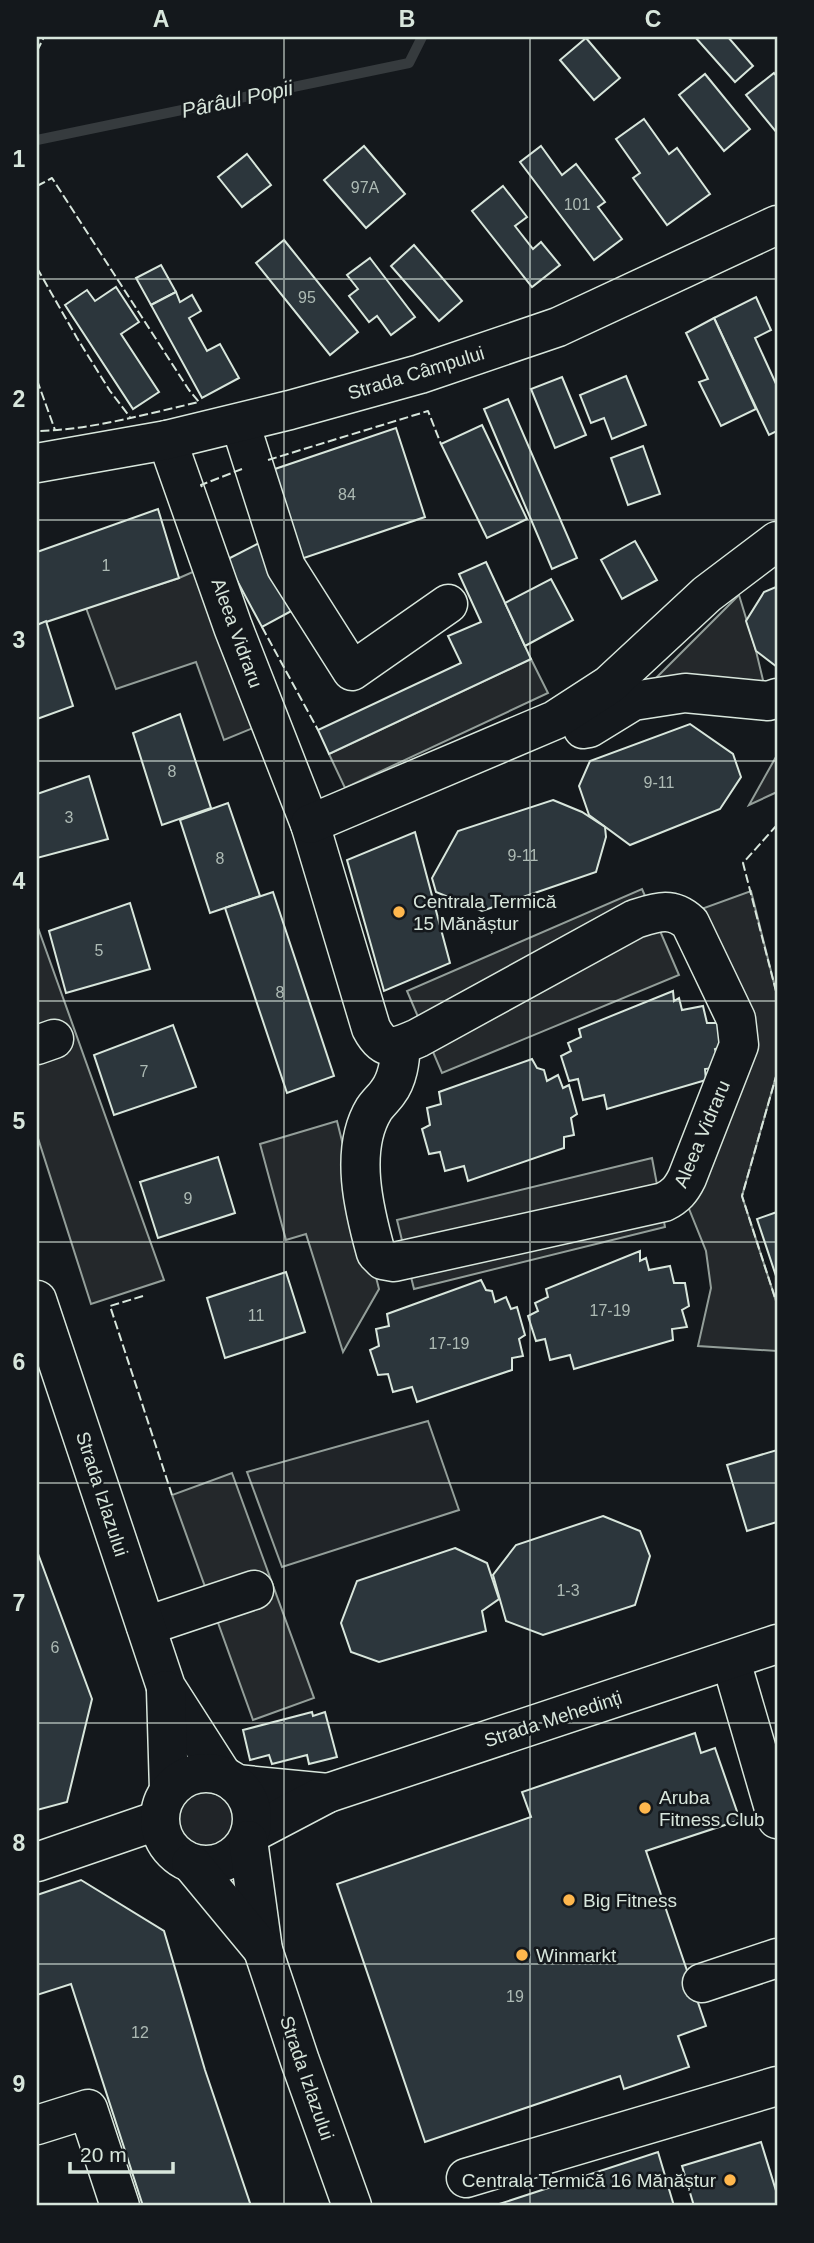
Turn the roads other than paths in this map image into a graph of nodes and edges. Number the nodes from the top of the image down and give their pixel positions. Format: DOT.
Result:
graph roads {
  1 [pos="777,225"];
  2 [pos="240,423"];
  3 [pos="167,440"];
  4 [pos="37,463"];
  5 [pos="777,541"];
  6 [pos="448,604"];
  7 [pos="777,698"];
  8 [pos="555,720"];
  9 [pos="310,824"];
  10 [pos="401,1045"];
  11 [pos="37,1300"];
  12 [pos="254,1590"];
  13 [pos="146,1626"];
  14 [pos="777,1644"];
  15 [pos="731,1661"];
  16 [pos="166,1688"];
  17 [pos="229,1780"];
  18 [pos="328,1793"];
  19 [pos="164,1805"];
  20 [pos="777,1819"];
  21 [pos="249,1837"];
  22 [pos="37,1862"];
  23 [pos="191,1863"];
  24 [pos="263,1950"];
  25 [pos="777,1958"];
  26 [pos="702,1983"];
  27 [pos="777,2086"];
  28 [pos="37,2125"];
  29 [pos="466,2178"];
  30 [pos="120,2206"];
  31 [pos="352,2206"];
  1 -- 2 [label="street, Strada Câmpului"];
  2 -- 3 [label="street, Strada Câmpului"];
  2 -- 6 [label="street"];
  3 -- 4 [label="street, Strada Câmpului"];
  3 -- 9 [label="street, Aleea Vidraru"];
  5 -- 8 [label="street"];
  7 -- 8 [label="street"];
  8 -- 9 [label="street"];
  9 -- 10 [label="street, Aleea Vidraru"];
  10 -- 10 [label="street, Aleea Vidraru"];
  11 -- 13 [label="street, Strada Izlazului"];
  12 -- 13 [label="street"];
  13 -- 16 [label="street, Strada Izlazului"];
  14 -- 15 [label="street, Strada Mehedinți"];
  15 -- 18 [label="street, Strada Mehedinți"];
  15 -- 20 [label="street"];
  16 -- 17 [label="street, Strada Izlazului"];
  16 -- 19 [label="street, Strada Izlazului"];
  17 -- 18 [label="street, Strada Mehedinți"];
  17 -- 19 [label="street"];
  17 -- 21 [label="street, Strada Izlazului"];
  18 -- 21 [label="street, Strada Mehedinți"];
  19 -- 22 [label="street"];
  19 -- 23 [label="street, Strada Izlazului"];
  21 -- 23 [label="street"];
  21 -- 24 [label="street, Strada Izlazului"];
  23 -- 24 [label="street, Strada Izlazului"];
  24 -- 31 [label="street, Strada Izlazului"];
  25 -- 26 [label="street"];
  27 -- 29 [label="street"];
  28 -- 30 [label="street"];
}
